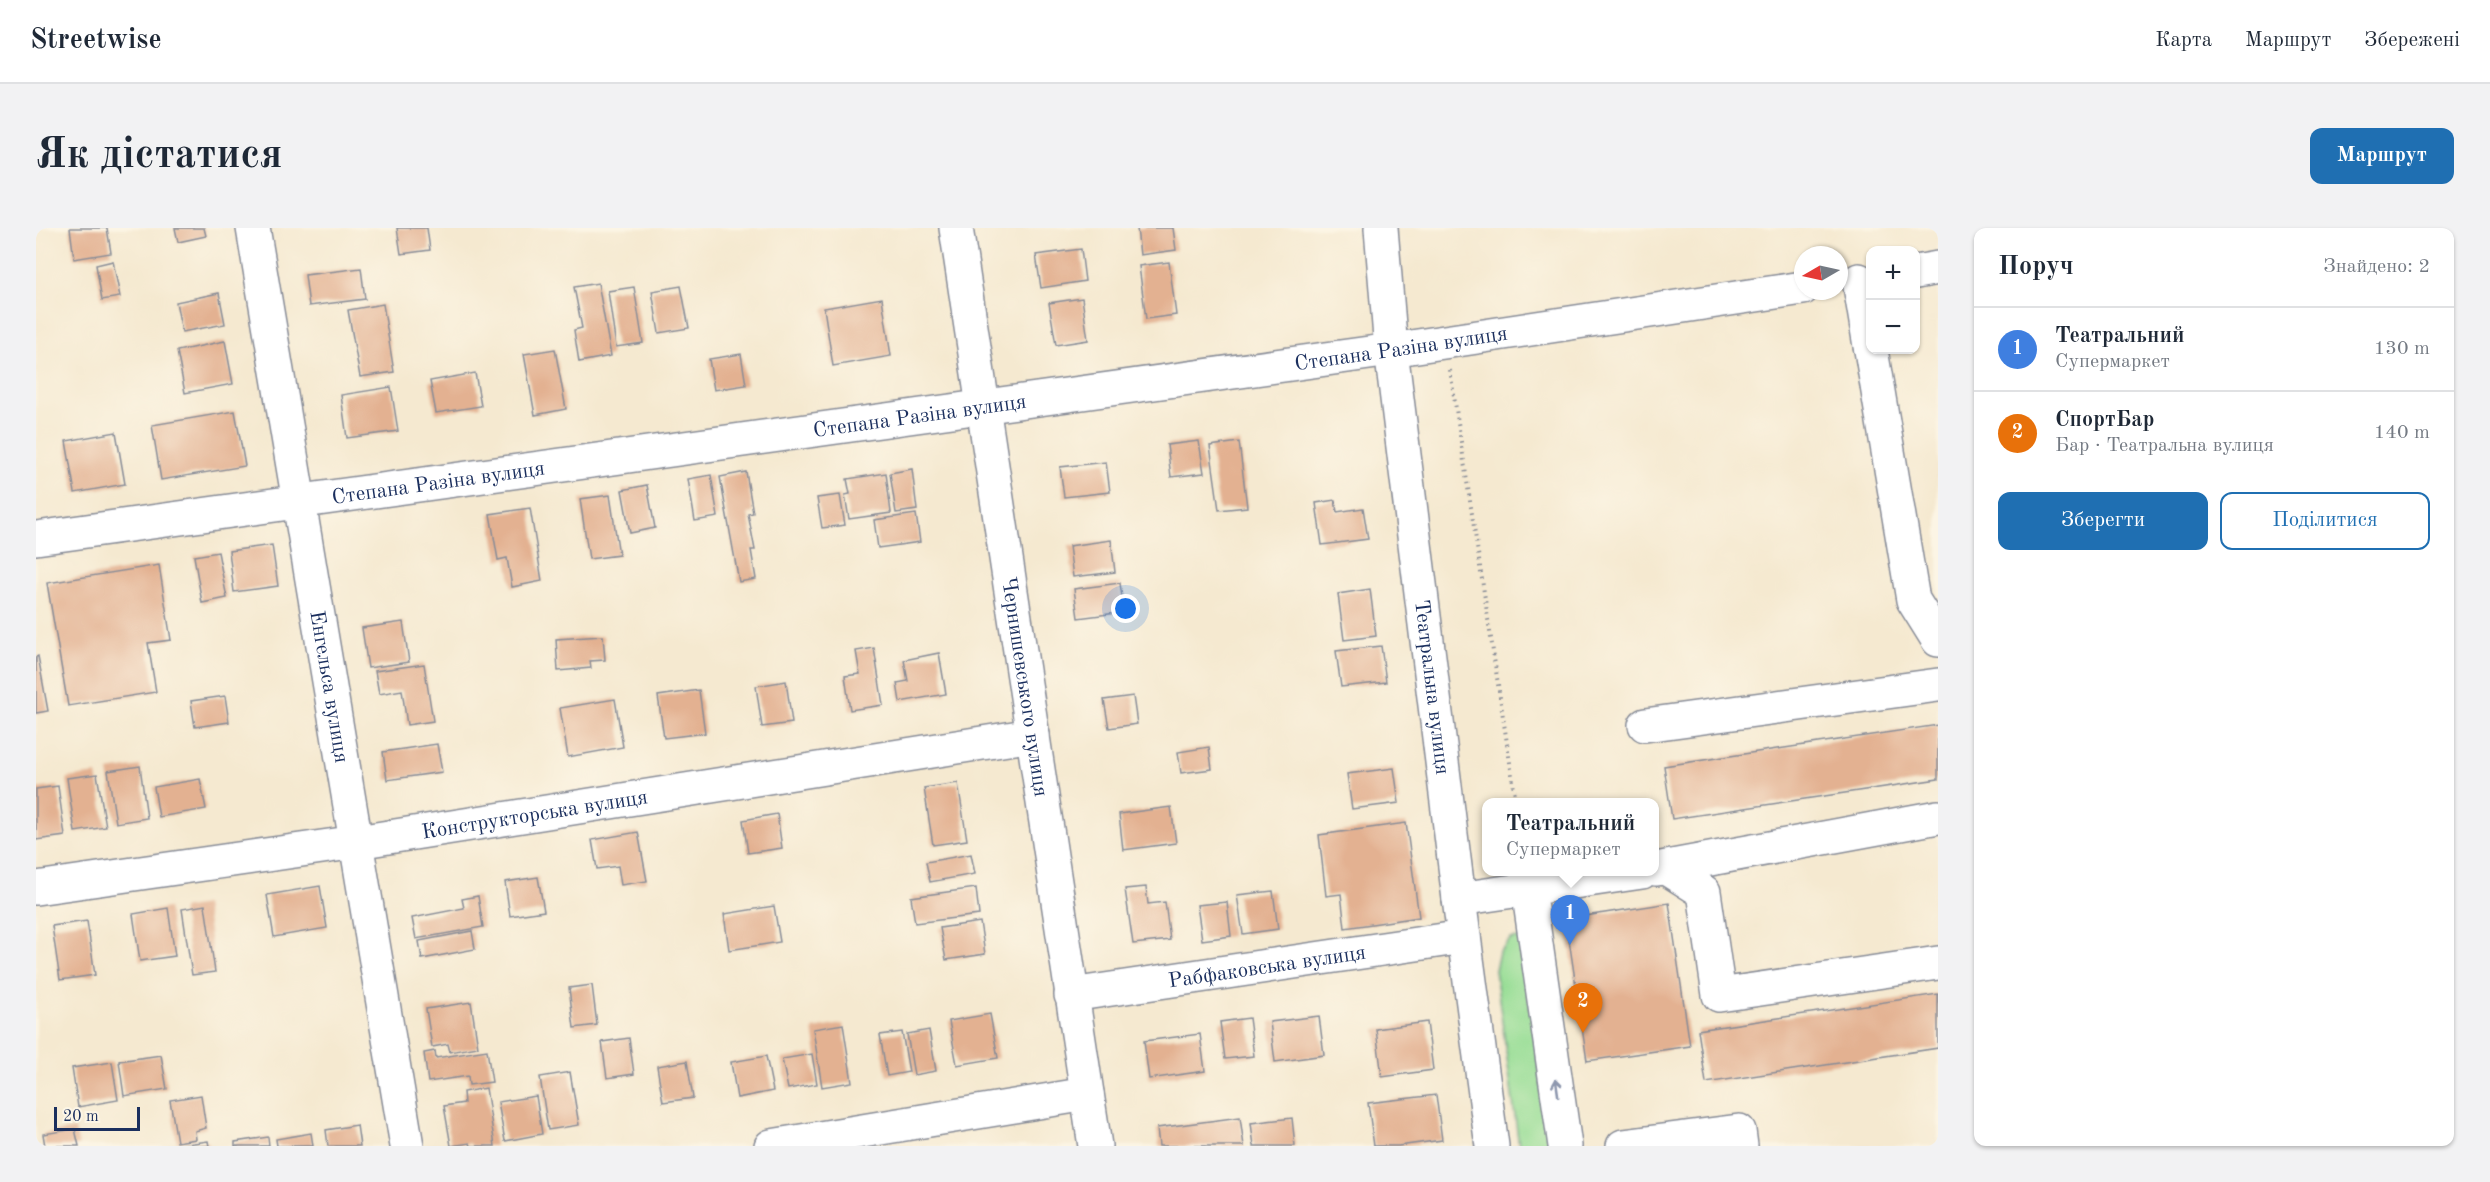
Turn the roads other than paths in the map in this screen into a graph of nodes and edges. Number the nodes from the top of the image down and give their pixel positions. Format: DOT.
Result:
graph roads {
  1 [pos="253,228"];
  2 [pos="956,228"];
  3 [pos="1381,228"];
  4 [pos="1938,268"];
  5 [pos="1920,271"];
  6 [pos="1856,280"];
  7 [pos="1794,289"];
  8 [pos="1866,325"];
  9 [pos="1391,350"];
  10 [pos="1872,354"];
  11 [pos="984,405"];
  12 [pos="298,501"];
  13 [pos="36,538"];
  14 [pos="1938,640"];
  15 [pos="1938,685"];
  16 [pos="1645,725"];
  17 [pos="1033,735"];
  18 [pos="1938,817"];
  19 [pos="357,842"];
  20 [pos="1659,869"];
  21 [pos="1659,872"];
  22 [pos="1612,876"];
  23 [pos="36,888"];
  24 [pos="1528,888"];
  25 [pos="1459,898"];
  26 [pos="1464,937"];
  27 [pos="1938,963"];
  28 [pos="1071,995"];
  29 [pos="1087,1094"];
  30 [pos="407,1146"];
  31 [pos="771,1146"];
  32 [pos="1095,1146"];
  33 [pos="1492,1146"];
  34 [pos="1565,1146"];
  35 [pos="1623,1146"];
  36 [pos="1741,1146"];
  1 -- 12 [label="street, Енгельса вулиця"];
  2 -- 11 [label="street, Чернишевського вулиця"];
  3 -- 9 [label="street, Театральна вулиця"];
  4 -- 5 [label="street"];
  6 -- 8 [label="street"];
  7 -- 9 [label="street, Степана Разіна вулиця"];
  9 -- 11 [label="street, Степана Разіна вулиця"];
  9 -- 25 [label="street, Театральна вулиця"];
  10 -- 14 [label="street"];
  11 -- 12 [label="street, Степана Разіна вулиця"];
  11 -- 17 [label="street, Чернишевського вулиця"];
  12 -- 13 [label="street, Степана Разіна вулиця"];
  12 -- 19 [label="street, Енгельса вулиця"];
  15 -- 16 [label="street"];
  17 -- 19 [label="street, Конструкторська вулиця"];
  17 -- 28 [label="street, Чернишевського вулиця"];
  18 -- 20 [label="street"];
  19 -- 23 [label="street, Конструкторська вулиця"];
  19 -- 30 [label="street, Енгельса вулиця"];
  21 -- 27 [label="street"];
  22 -- 24 [label="street"];
  24 -- 25 [label="street"];
  34 -- 24 [label="street, one-way"];
  25 -- 26 [label="street, Театральна вулиця"];
  26 -- 28 [label="street, Рабфаковська вулиця"];
  26 -- 33 [label="street, Театральна вулиця"];
  28 -- 29 [label="street, Чернишевського вулиця"];
  29 -- 31 [label="street"];
  29 -- 32 [label="street, Чернишевського вулиця"];
  35 -- 36 [label="street"];
}
